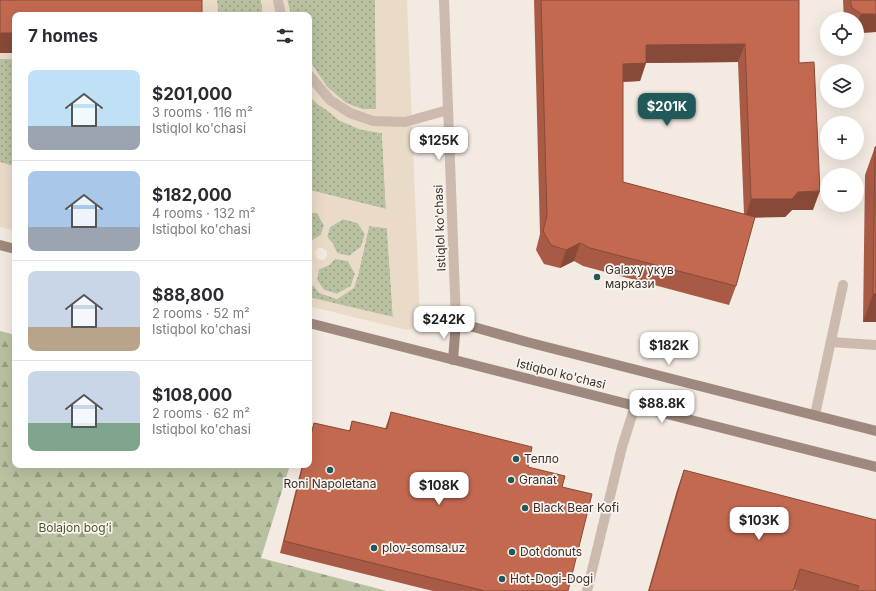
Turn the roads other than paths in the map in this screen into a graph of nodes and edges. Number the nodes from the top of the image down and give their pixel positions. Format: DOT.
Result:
graph roads {
  1 [pos="278,0"];
  2 [pos="444,0"];
  3 [pos="280,12"];
  4 [pos="312,79"];
  5 [pos="448,110"];
  6 [pos="0,245"];
  7 [pos="12,247"];
  8 [pos="843,285"];
  9 [pos="456,322"];
  10 [pos="312,324"];
  11 [pos="831,342"];
  12 [pos="876,345"];
  13 [pos="453,360"];
  14 [pos="635,406"];
  15 [pos="815,415"];
  16 [pos="876,431"];
  17 [pos="876,467"];
  18 [pos="587,591"];
  1 -- 3 [label="street"];
  2 -- 5 [label="street, Istiqlol ko'chasi"];
  4 -- 5 [label="street"];
  5 -- 9 [label="street, Istiqlol ko'chasi"];
  6 -- 7 [label="street"];
  8 -- 11 [label="street"];
  9 -- 13 [label="street, Istiqlol ko'chasi"];
  9 -- 15 [label="street, Istiqbol ko'chasi"];
  10 -- 13 [label="street, Istiqbol ko'chasi"];
  11 -- 12 [label="street"];
  11 -- 15 [label="street"];
  13 -- 14 [label="street, Istiqbol ko'chasi"];
  14 -- 17 [label="street, Istiqbol ko'chasi"];
  14 -- 18 [label="street"];
  15 -- 16 [label="street, Istiqbol ko'chasi"];
}
